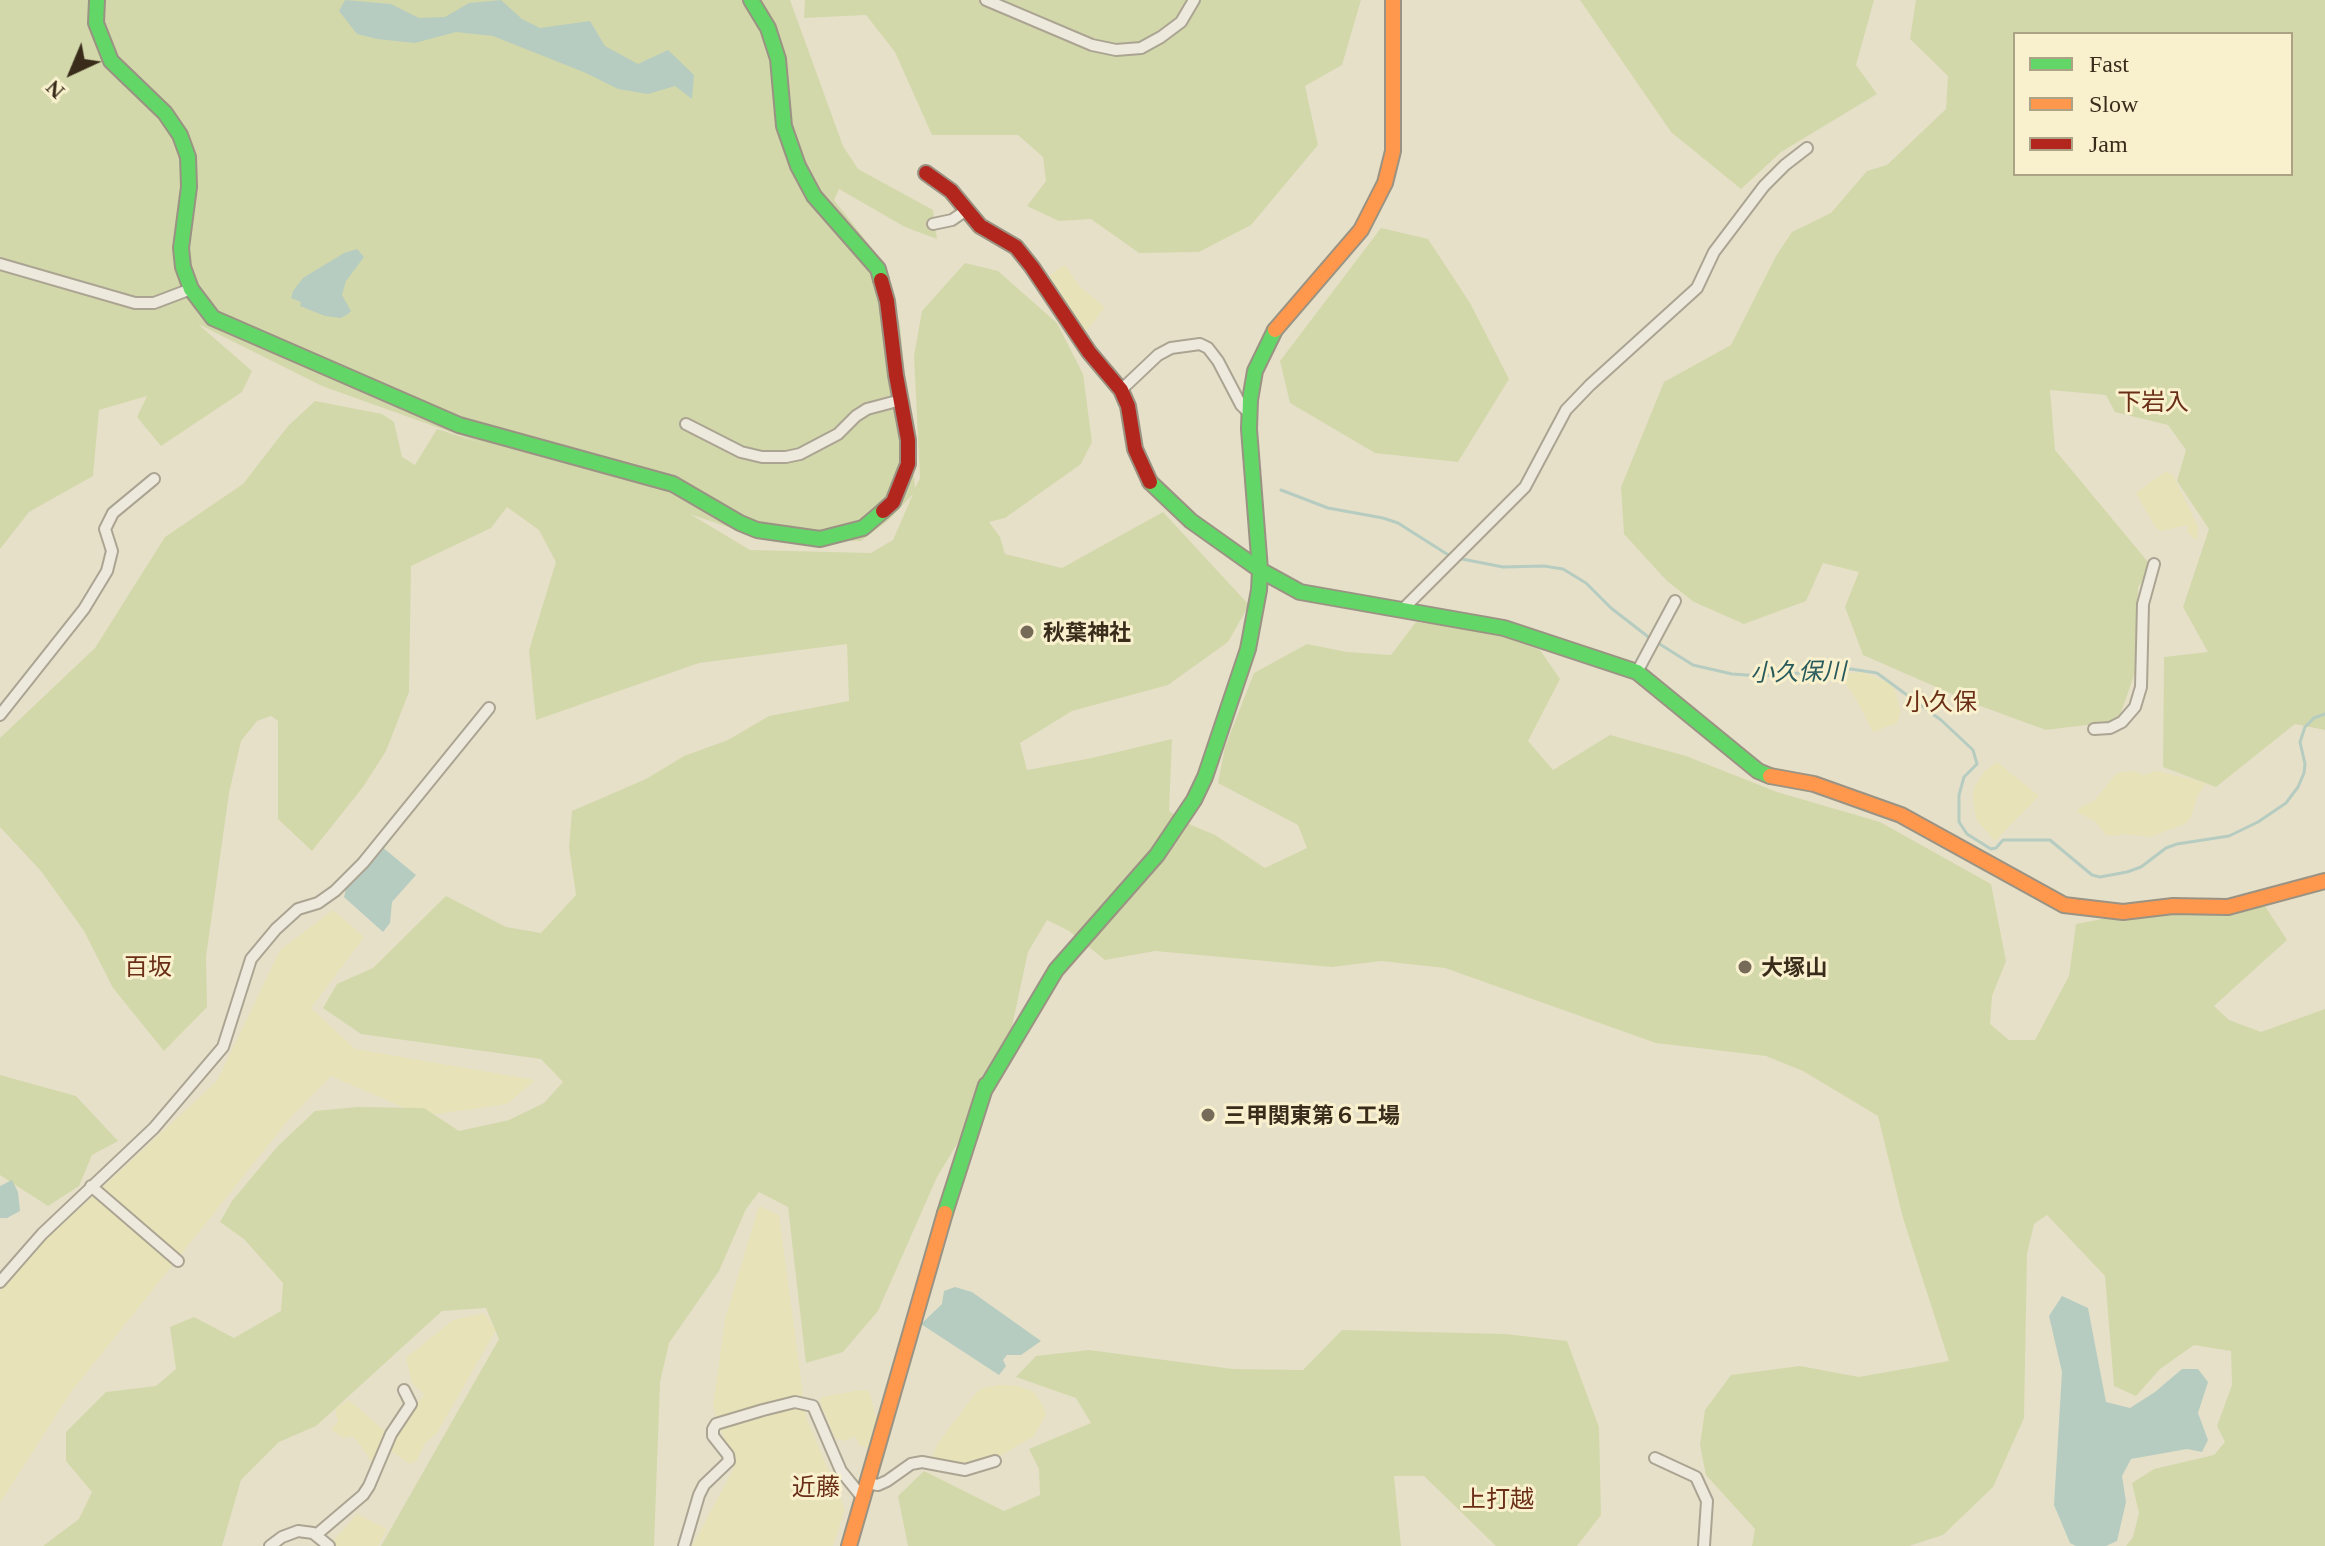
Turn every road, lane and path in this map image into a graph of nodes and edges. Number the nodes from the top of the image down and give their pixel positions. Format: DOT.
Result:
graph roads {
  1 [pos="97,0"];
  2 [pos="751,0"];
  3 [pos="986,0"];
  4 [pos="1194,0"];
  5 [pos="1393,0"];
  6 [pos="1807,148"];
  7 [pos="926,173"];
  8 [pos="965,211"];
  9 [pos="933,224"];
  10 [pos="0,264"];
  11 [pos="191,289"];
  12 [pos="1121,390"];
  13 [pos="901,400"];
  14 [pos="1249,413"];
  15 [pos="686,424"];
  16 [pos="154,479"];
  17 [pos="2154,564"];
  18 [pos="1260,570"];
  19 [pos="1675,601"];
  20 [pos="1401,611"];
  21 [pos="1637,672"];
  22 [pos="489,708"];
  23 [pos="0,715"];
  24 [pos="2094,729"];
  25 [pos="2325,881"];
  26 [pos="91,1186"];
  27 [pos="178,1261"];
  28 [pos="0,1282"];
  29 [pos="404,1390"];
  30 [pos="1655,1458"];
  31 [pos="995,1461"];
  32 [pos="864,1490"];
  33 [pos="316,1535"];
  34 [pos="270,1546"];
  35 [pos="329,1546"];
  36 [pos="684,1546"];
  37 [pos="849,1546"];
  38 [pos="1704,1546"];
  1 -- 11 [label="street"];
  2 -- 13 [label="street"];
  3 -- 4 [label="street"];
  5 -- 14 [label="street"];
  6 -- 20 [label="street"];
  7 -- 8 [label="street"];
  8 -- 9 [label="street"];
  8 -- 12 [label="street"];
  10 -- 11 [label="street"];
  11 -- 13 [label="street"];
  12 -- 14 [label="street"];
  12 -- 18 [label="street"];
  13 -- 15 [label="street"];
  14 -- 18 [label="street"];
  16 -- 23 [label="street"];
  17 -- 24 [label="street"];
  18 -- 20 [label="street"];
  18 -- 32 [label="street"];
  19 -- 21 [label="street"];
  20 -- 21 [label="street"];
  21 -- 25 [label="street"];
  22 -- 26 [label="street"];
  26 -- 27 [label="street"];
  26 -- 28 [label="street"];
  29 -- 33 [label="street"];
  30 -- 38 [label="street"];
  31 -- 32 [label="street"];
  32 -- 36 [label="street"];
  32 -- 37 [label="street"];
  33 -- 34 [label="street"];
  33 -- 35 [label="street"];
}
